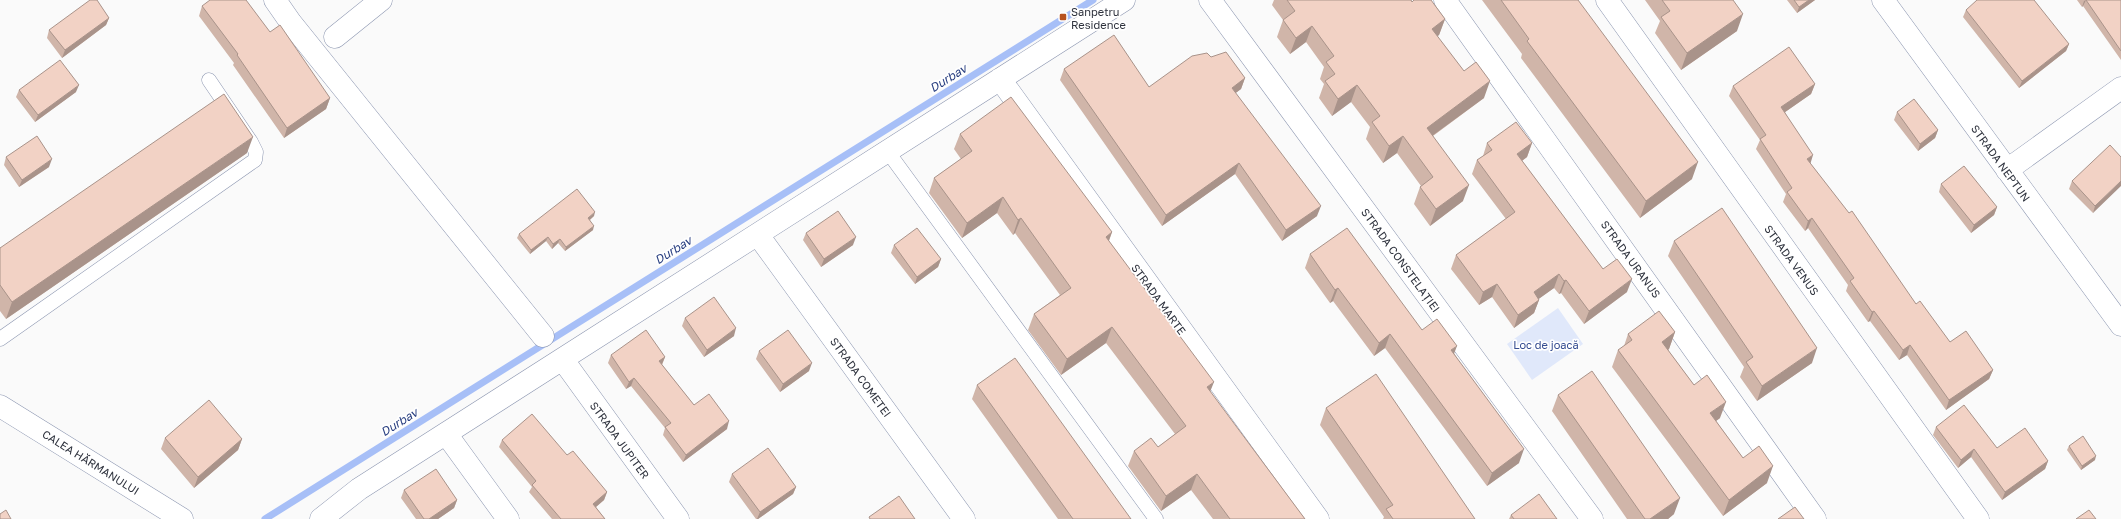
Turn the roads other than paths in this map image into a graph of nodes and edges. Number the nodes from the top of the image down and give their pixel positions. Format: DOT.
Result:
graph roads {
  1 [pos="275,0"];
  2 [pos="381,0"];
  3 [pos="1124,0"];
  4 [pos="1210,0"];
  5 [pos="1445,0"];
  6 [pos="1607,0"];
  7 [pos="1893,3"];
  8 [pos="335,37"];
  9 [pos="209,80"];
  10 [pos="1000,80"];
  11 [pos="2121,88"];
  12 [pos="888,152"];
  13 [pos="2007,170"];
  14 [pos="758,235"];
  15 [pos="2121,325"];
  16 [pos="543,336"];
  17 [pos="0,339"];
  18 [pos="563,360"];
  19 [pos="0,406"];
  20 [pos="446,434"];
  21 [pos="182,519"];
  22 [pos="321,519"];
  23 [pos="508,519"];
  24 [pos="678,519"];
  25 [pos="964,519"];
  26 [pos="1156,519"];
  27 [pos="1318,519"];
  28 [pos="1592,519"];
  29 [pos="1815,519"];
  30 [pos="1978,519"];
  1 -- 16 [label="street"];
  2 -- 8 [label="street"];
  3 -- 10 [label="street"];
  4 -- 28 [label="street, STRADA CONSTELAȚIEI"];
  5 -- 29 [label="street, STRADA URANUS"];
  6 -- 30 [label="street, STRADA VENUS"];
  7 -- 13 [label="street, STRADA NEPTUN"];
  9 -- 17 [label="lane"];
  10 -- 12 [label="street"];
  10 -- 27 [label="street, STRADA MARTE"];
  11 -- 13 [label="street"];
  12 -- 14 [label="street"];
  12 -- 26 [label="lane"];
  13 -- 15 [label="street, STRADA NEPTUN"];
  14 -- 18 [label="street"];
  14 -- 25 [label="street, STRADA COMETEI"];
  18 -- 20 [label="street"];
  18 -- 24 [label="street, STRADA JUPITER"];
  19 -- 21 [label="street, CALEA HĂRMANULUI"];
  20 -- 22 [label="street"];
  20 -- 23 [label="street"];
}
